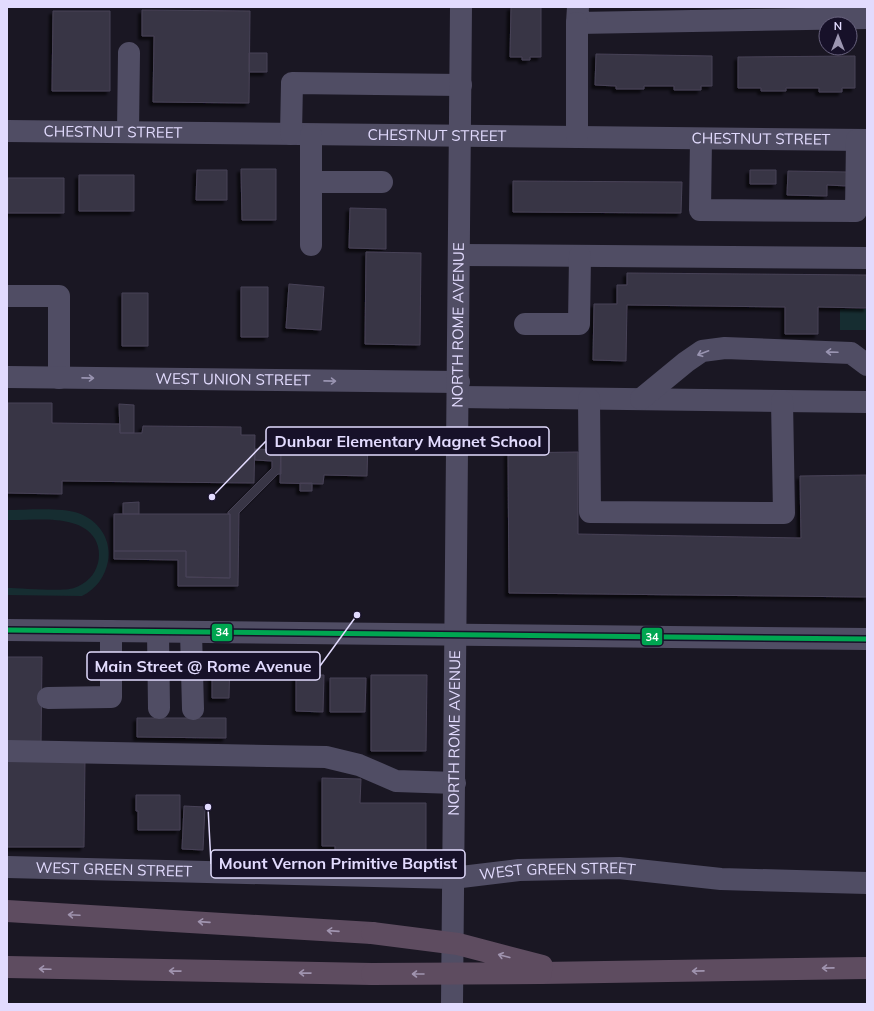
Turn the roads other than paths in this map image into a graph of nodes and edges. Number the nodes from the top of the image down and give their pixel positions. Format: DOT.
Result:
graph roads {
  1 [pos="462,7"];
  2 [pos="577,15"];
  3 [pos="867,18"];
  4 [pos="129,54"];
  5 [pos="461,85"];
  6 [pos="7,131"];
  7 [pos="128,132"];
  8 [pos="301,134"];
  9 [pos="461,136"];
  10 [pos="577,137"];
  11 [pos="701,139"];
  12 [pos="862,140"];
  13 [pos="311,182"];
  14 [pos="382,182"];
  15 [pos="311,245"];
  16 [pos="460,255"];
  17 [pos="580,256"];
  18 [pos="867,258"];
  19 [pos="7,296"];
  20 [pos="525,324"];
  21 [pos="867,365"];
  22 [pos="7,377"];
  23 [pos="59,378"];
  24 [pos="459,390"];
  25 [pos="588,399"];
  26 [pos="641,400"];
  27 [pos="782,401"];
  28 [pos="867,402"];
  29 [pos="7,630"];
  30 [pos="111,631"];
  31 [pos="158,632"];
  32 [pos="191,632"];
  33 [pos="456,634"];
  34 [pos="867,639"];
  35 [pos="48,698"];
  36 [pos="159,708"];
  37 [pos="193,709"];
  38 [pos="7,751"];
  39 [pos="454,783"];
  40 [pos="7,867"];
  41 [pos="453,878"];
  42 [pos="867,883"];
  43 [pos="7,912"];
  44 [pos="7,967"];
  45 [pos="867,968"];
  46 [pos="548,971"];
  47 [pos="452,1004"];
  1 -- 5 [label="street, NORTH ROME AVENUE"];
  2 -- 3 [label="street"];
  2 -- 10 [label="street"];
  4 -- 7 [label="street"];
  5 -- 8 [label="street"];
  5 -- 9 [label="street, NORTH ROME AVENUE"];
  6 -- 7 [label="street, CHESTNUT STREET"];
  7 -- 8 [label="street, CHESTNUT STREET"];
  8 -- 9 [label="street, CHESTNUT STREET"];
  8 -- 13 [label="street"];
  9 -- 10 [label="street, CHESTNUT STREET"];
  9 -- 16 [label="street, NORTH ROME AVENUE"];
  10 -- 11 [label="street, CHESTNUT STREET"];
  11 -- 12 [label="street, CHESTNUT STREET"];
  11 -- 12 [label="street"];
  13 -- 14 [label="street"];
  13 -- 15 [label="street"];
  16 -- 17 [label="street"];
  16 -- 24 [label="street, NORTH ROME AVENUE"];
  17 -- 18 [label="street"];
  17 -- 20 [label="street"];
  19 -- 23 [label="street"];
  21 -- 26 [label="street, one-way"];
  22 -- 23 [label="street, WEST UNION STREET"];
  23 -- 24 [label="street, WEST UNION STREET, one-way"];
  24 -- 25 [label="street, WEST UNION STREET"];
  24 -- 33 [label="street, NORTH ROME AVENUE"];
  25 -- 26 [label="street, WEST UNION STREET"];
  25 -- 27 [label="street"];
  26 -- 27 [label="street, WEST UNION STREET"];
  27 -- 28 [label="street, WEST UNION STREET"];
  29 -- 30 [label="street"];
  30 -- 31 [label="street"];
  30 -- 35 [label="street"];
  31 -- 32 [label="street"];
  31 -- 36 [label="street"];
  32 -- 33 [label="street"];
  32 -- 37 [label="street"];
  33 -- 34 [label="street"];
  33 -- 39 [label="street, NORTH ROME AVENUE"];
  38 -- 39 [label="street"];
  39 -- 41 [label="street, NORTH ROME AVENUE"];
  40 -- 41 [label="street, WEST GREEN STREET"];
  41 -- 42 [label="street, WEST GREEN STREET"];
  41 -- 47 [label="street, NORTH ROME AVENUE"];
  46 -- 43 [label="highway, one-way, bridge"];
  46 -- 44 [label="highway, one-way, bridge"];
  45 -- 46 [label="highway, one-way"];
}
